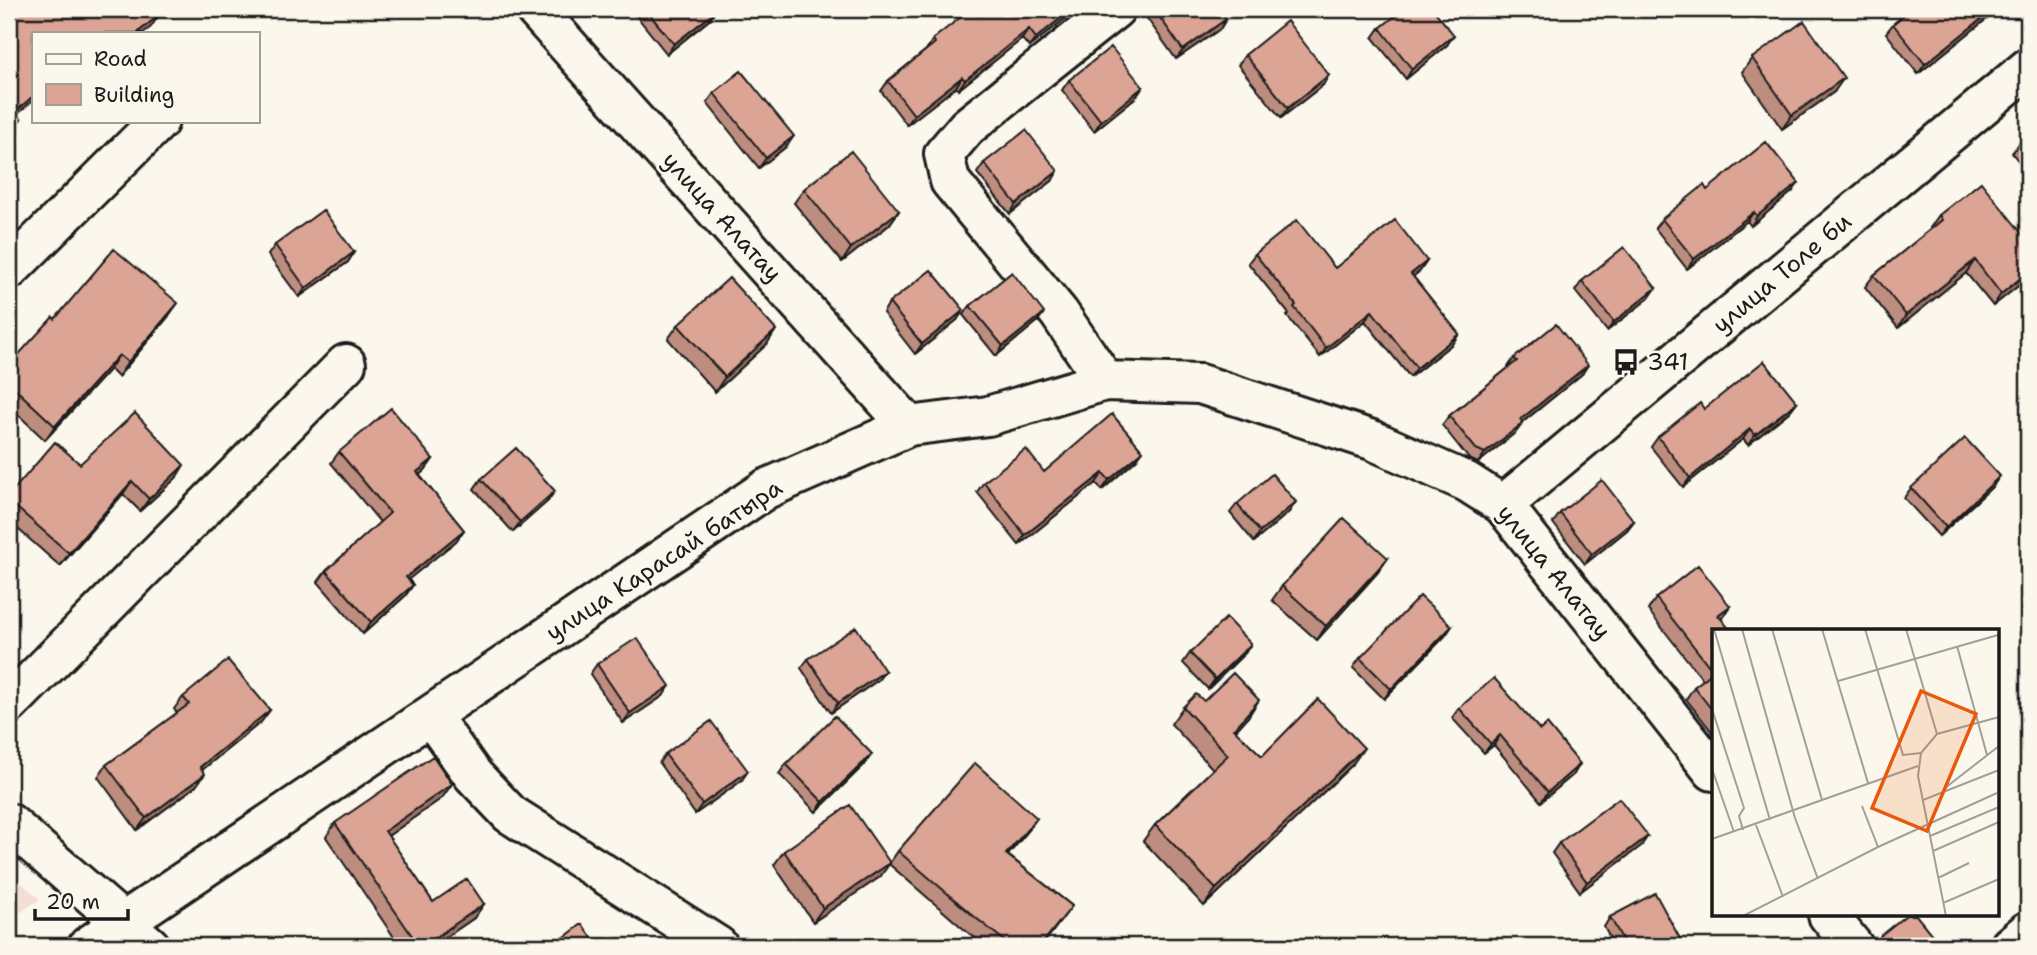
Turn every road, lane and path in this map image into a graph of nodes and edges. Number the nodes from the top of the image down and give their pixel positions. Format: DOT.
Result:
graph roads {
  1 [pos="535,9"];
  2 [pos="1115,9"];
  3 [pos="2028,68"];
  4 [pos="158,122"];
  5 [pos="9,270"];
  6 [pos="346,364"];
  7 [pos="1105,381"];
  8 [pos="909,426"];
  9 [pos="1503,505"];
  10 [pos="9,704"];
  11 [pos="432,716"];
  12 [pos="1712,770"];
  13 [pos="9,824"];
  14 [pos="1829,916"];
  15 [pos="2028,931"];
  16 [pos="137,934"];
  17 [pos="88,946"];
  18 [pos="718,946"];
  19 [pos="1853,946"];
  20 [pos="2010,946"];
  1 -- 8 [label="street, улица Алатау"];
  2 -- 7 [label="street"];
  3 -- 9 [label="street, улица Толе би"];
  4 -- 5 [label="street"];
  6 -- 10 [label="street"];
  7 -- 8 [label="street, улица Карасай батыра"];
  7 -- 9 [label="street, улица Алатау"];
  8 -- 11 [label="street, улица Карасай батыра"];
  9 -- 12 [label="street, улица Алатау"];
  11 -- 16 [label="street, улица Карасай батыра"];
  11 -- 18 [label="street"];
  13 -- 16 [label="street"];
  14 -- 19 [label="street"];
  15 -- 20 [label="street"];
  16 -- 17 [label="street, улица Карасай батыра"];
}
